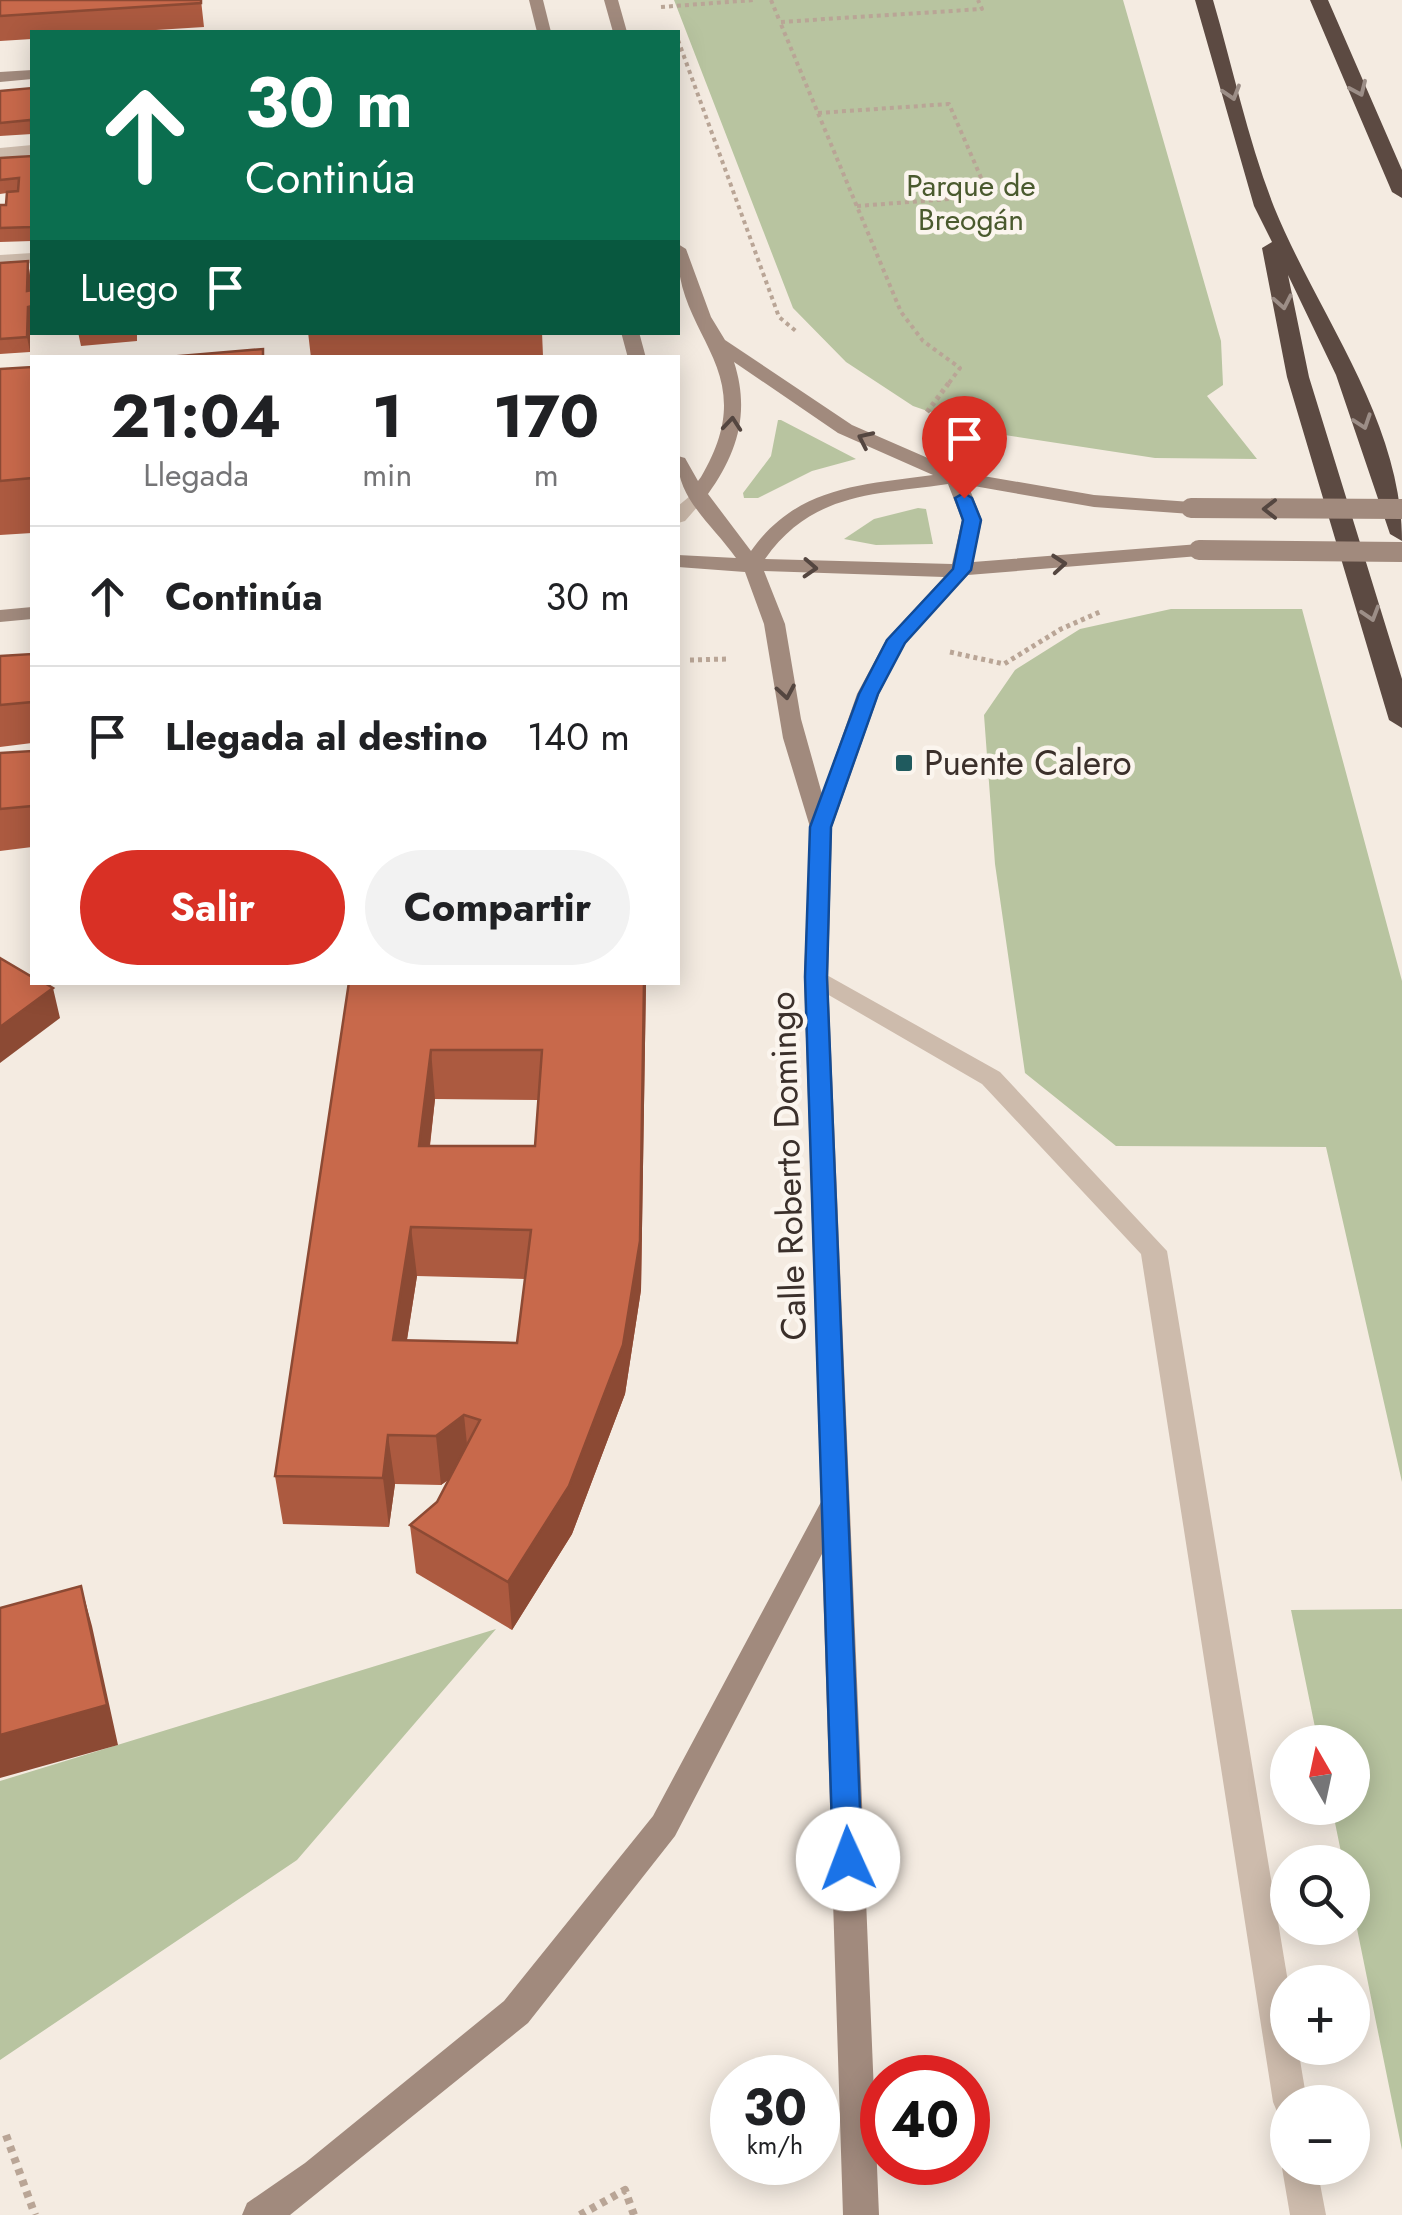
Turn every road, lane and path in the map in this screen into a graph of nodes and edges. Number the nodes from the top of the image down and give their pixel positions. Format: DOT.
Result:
graph roads {
  1 [pos="536,0"];
  2 [pos="754,0"];
  3 [pos="771,0"];
  4 [pos="978,0"];
  5 [pos="1204,0"];
  6 [pos="1319,0"];
  7 [pos="613,5"];
  8 [pos="780,22"];
  9 [pos="544,30"];
  10 [pos="619,30"];
  11 [pos="680,45"];
  12 [pos="30,75"];
  13 [pos="0,77"];
  14 [pos="818,112"];
  15 [pos="30,150"];
  16 [pos="0,152"];
  17 [pos="1402,192"];
  18 [pos="856,206"];
  19 [pos="1264,206"];
  20 [pos="680,254"];
  21 [pos="30,258"];
  22 [pos="0,260"];
  23 [pos="809,342"];
  24 [pos="718,343"];
  25 [pos="938,422"];
  26 [pos="680,466"];
  27 [pos="955,477"];
  28 [pos="696,497"];
  29 [pos="1402,510"];
  30 [pos="680,515"];
  31 [pos="1402,534"];
  32 [pos="1402,552"];
  33 [pos="680,561"];
  34 [pos="752,565"];
  35 [pos="962,570"];
  36 [pos="30,613"];
  37 [pos="0,616"];
  38 [pos="1402,720"];
  39 [pos="820,827"];
  40 [pos="816,977"];
  41 [pos="834,1504"];
  42 [pos="1287,2085"];
  43 [pos="6,2135"];
  44 [pos="1303,2185"];
  45 [pos="35,2215"];
  46 [pos="260,2215"];
  47 [pos="580,2215"];
  48 [pos="634,2215"];
  49 [pos="860,2215"];
  50 [pos="1308,2215"];
  1 -- 9 [label="street"];
  2 -- 7 [label="path"];
  3 -- 8 [label="path"];
  4 -- 8 [label="path"];
  5 -- 19 [label="highway, one-way"];
  6 -- 17 [label="highway, one-way"];
  7 -- 10 [label="street"];
  8 -- 14 [label="path"];
  11 -- 23 [label="path"];
  12 -- 13 [label="street"];
  14 -- 18 [label="path"];
  14 -- 18 [label="path"];
  15 -- 16 [label="street"];
  18 -- 25 [label="path"];
  19 -- 31 [label="highway, one-way"];
  19 -- 38 [label="highway, one-way"];
  20 -- 24 [label="street"];
  21 -- 22 [label="street"];
  27 -- 24 [label="street, one-way"];
  28 -- 24 [label="street, one-way"];
  26 -- 28 [label="street, Calle Roberto Domingo"];
  29 -- 27 [label="street, one-way, bridge"];
  27 -- 34 [label="street"];
  27 -- 35 [label="street"];
  28 -- 30 [label="street"];
  28 -- 34 [label="street, Calle Roberto Domingo"];
  35 -- 32 [label="street, one-way, bridge"];
  33 -- 34 [label="street"];
  34 -- 35 [label="street, one-way"];
  34 -- 39 [label="street, Calle Roberto Domingo, one-way"];
  35 -- 39 [label="street, Calle Roberto Domingo"];
  36 -- 37 [label="street"];
  39 -- 40 [label="street, Calle Roberto Domingo"];
  40 -- 41 [label="street, Calle Roberto Domingo"];
  40 -- 42 [label="street"];
  41 -- 46 [label="street"];
  41 -- 49 [label="street, Calle Roberto Domingo"];
  43 -- 45 [label="path"];
  44 -- 50 [label="street"];
  47 -- 48 [label="path"];
}
